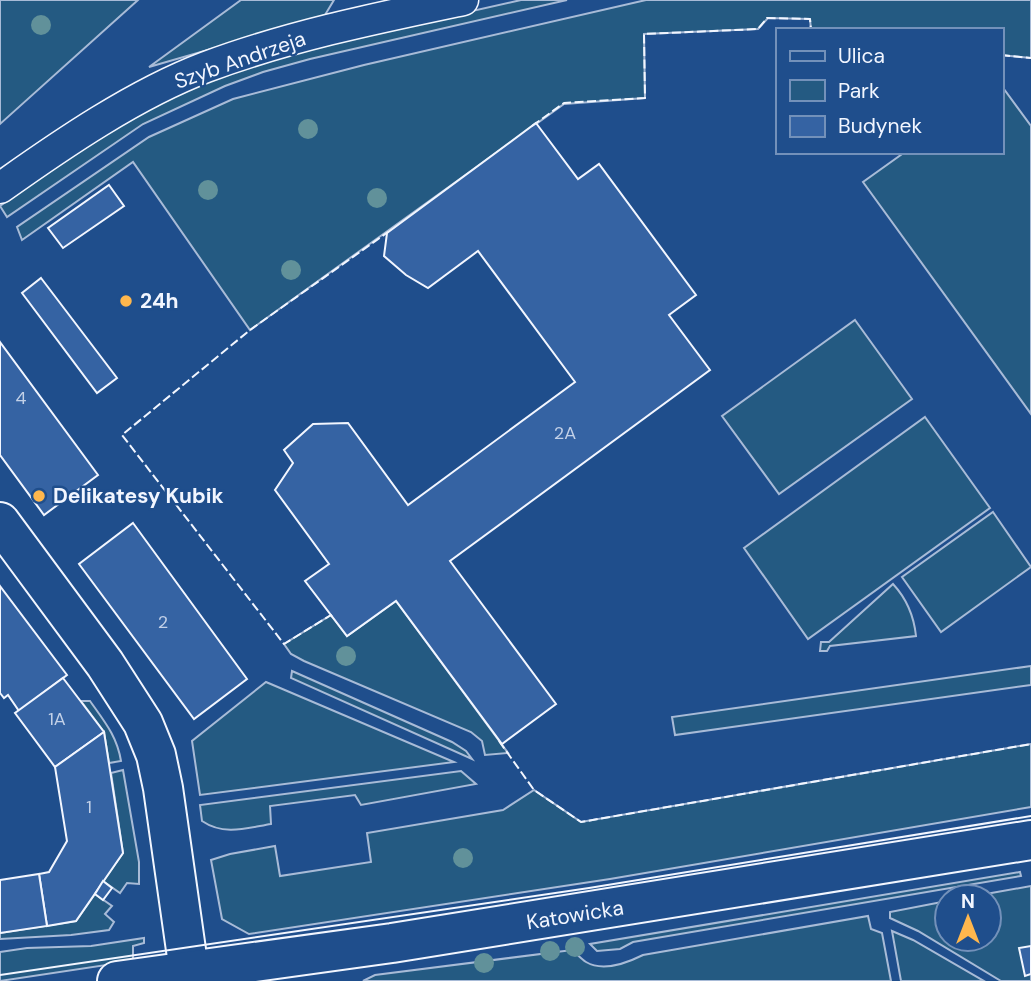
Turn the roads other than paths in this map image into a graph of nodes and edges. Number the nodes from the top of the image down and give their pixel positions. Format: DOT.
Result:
graph roads {
  1 [pos="463,0"];
  2 [pos="0,188"];
  3 [pos="0,522"];
  4 [pos="1031,840"];
  5 [pos="190,971"];
  6 [pos="117,981"];
  1 -- 2 [label="street, Szyb Andrzeja"];
  3 -- 5 [label="street"];
  4 -- 5 [label="street, Katowicka"];
  5 -- 6 [label="street, Katowicka"];
}
